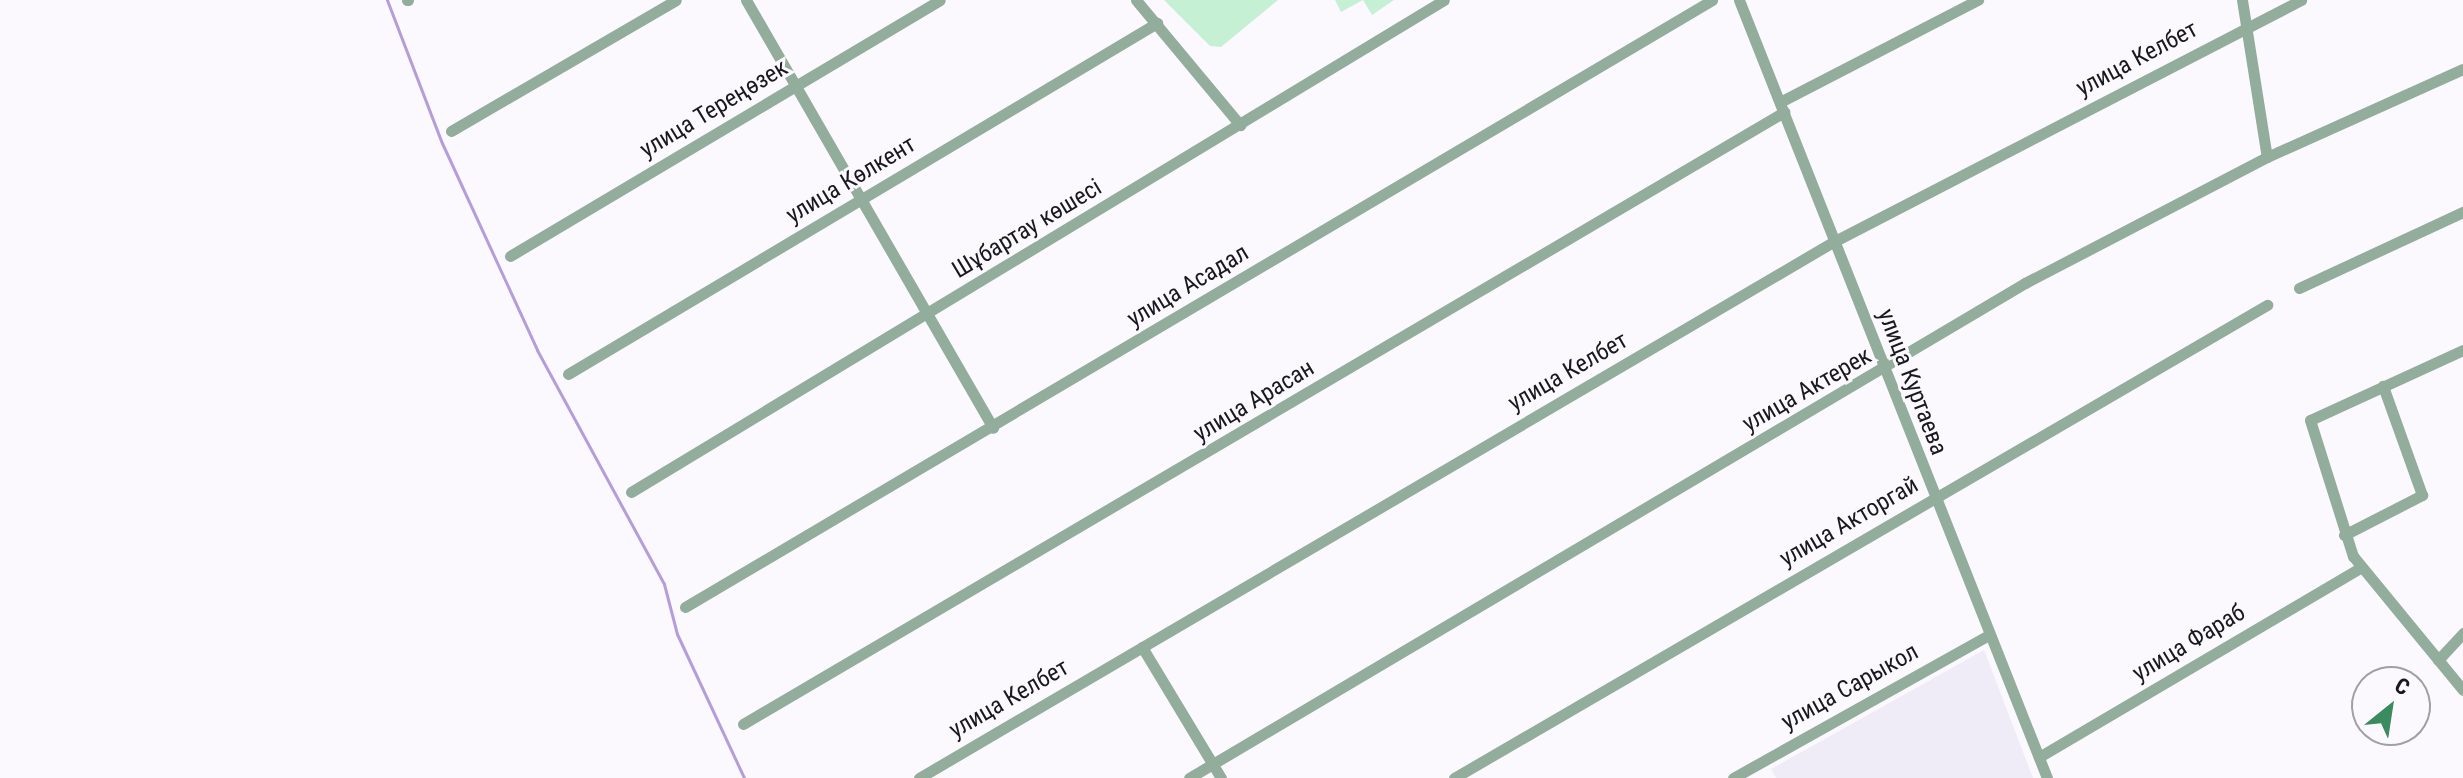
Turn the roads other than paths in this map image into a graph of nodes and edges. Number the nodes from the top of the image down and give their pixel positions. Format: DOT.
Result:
graph roads {
  1 [pos="676,0"];
  2 [pos="746,0"];
  3 [pos="940,0"];
  4 [pos="1136,0"];
  5 [pos="1444,0"];
  6 [pos="1712,0"];
  7 [pos="1739,0"];
  8 [pos="1978,0"];
  9 [pos="2242,0"];
  10 [pos="2301,0"];
  11 [pos="2251,22"];
  12 [pos="1157,23"];
  13 [pos="2463,69"];
  14 [pos="797,85"];
  15 [pos="1782,107"];
  16 [pos="1240,125"];
  17 [pos="451,131"];
  18 [pos="2267,157"];
  19 [pos="862,199"];
  20 [pos="2463,212"];
  21 [pos="1833,242"];
  22 [pos="510,256"];
  23 [pos="2299,288"];
  24 [pos="2267,305"];
  25 [pos="929,315"];
  26 [pos="2463,350"];
  27 [pos="1885,369"];
  28 [pos="568,374"];
  29 [pos="2383,386"];
  30 [pos="993,428"];
  31 [pos="631,492"];
  32 [pos="1934,498"];
  33 [pos="2344,535"];
  34 [pos="2361,567"];
  35 [pos="685,607"];
  36 [pos="2463,633"];
  37 [pos="1989,635"];
  38 [pos="1142,647"];
  39 [pos="2438,660"];
  40 [pos="2463,690"];
  41 [pos="743,724"];
  42 [pos="2039,757"];
  43 [pos="1213,764"];
  44 [pos="919,778"];
  45 [pos="1189,778"];
  46 [pos="1221,778"];
  47 [pos="1454,778"];
  48 [pos="1733,778"];
  49 [pos="2047,778"];
  1 -- 17 [label="street"];
  2 -- 14 [label="street"];
  3 -- 14 [label="street, улица Тереңөзек"];
  4 -- 12 [label="street"];
  5 -- 16 [label="street, Шұбартау көшесі"];
  6 -- 30 [label="street, улица Асадал"];
  7 -- 15 [label="street, улица Куртаева"];
  8 -- 15 [label="street, улица Арасан"];
  9 -- 11 [label="street"];
  10 -- 11 [label="street, улица Келбет"];
  11 -- 18 [label="street"];
  11 -- 21 [label="street, улица Келбет"];
  12 -- 16 [label="street"];
  12 -- 19 [label="street, улица Көлкент"];
  13 -- 18 [label="street, улица Актерек"];
  14 -- 19 [label="street"];
  14 -- 22 [label="street, улица Тереңөзек"];
  15 -- 21 [label="street, улица Куртаева"];
  15 -- 41 [label="street, улица Арасан"];
  16 -- 25 [label="street, Шұбартау көшесі"];
  18 -- 27 [label="street, улица Актерек"];
  19 -- 25 [label="street"];
  19 -- 28 [label="street, улица Көлкент"];
  20 -- 23 [label="street"];
  21 -- 27 [label="street, улица Куртаева"];
  21 -- 38 [label="street, улица Келбет"];
  24 -- 32 [label="street, улица Акторгай"];
  25 -- 30 [label="street"];
  25 -- 31 [label="street, Шұбартау көшесі"];
  26 -- 29 [label="street"];
  27 -- 32 [label="street, улица Куртаева"];
  27 -- 43 [label="street, улица Актерек"];
  29 -- 33 [label="street"];
  29 -- 33 [label="street"];
  30 -- 35 [label="street, улица Асадал"];
  32 -- 37 [label="street, улица Куртаева"];
  32 -- 47 [label="street, улица Акторгай"];
  33 -- 34 [label="street"];
  34 -- 39 [label="street"];
  34 -- 42 [label="street, улица Фараб"];
  36 -- 39 [label="street"];
  37 -- 42 [label="street, улица Куртаева"];
  37 -- 48 [label="street, улица Сарыкол"];
  38 -- 43 [label="street"];
  38 -- 44 [label="street, улица Келбет"];
  39 -- 40 [label="street"];
  42 -- 49 [label="street, улица Куртаева"];
  43 -- 45 [label="street, улица Актерек"];
  43 -- 46 [label="street"];
}
